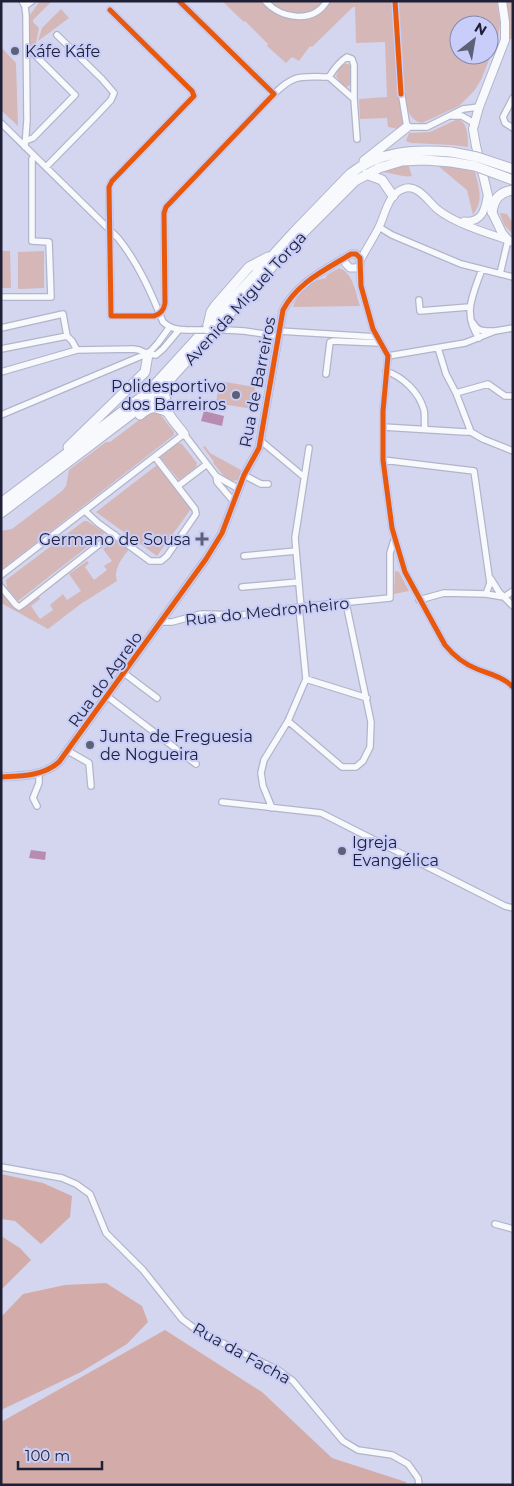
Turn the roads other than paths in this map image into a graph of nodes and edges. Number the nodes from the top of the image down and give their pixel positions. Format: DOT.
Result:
graph roads {
  1 [pos="32,1"];
  2 [pos="179,1"];
  3 [pos="265,1"];
  4 [pos="327,1"];
  5 [pos="395,1"];
  6 [pos="502,1"];
  7 [pos="23,4"];
  8 [pos="110,10"];
  9 [pos="57,36"];
  10 [pos="32,53"];
  11 [pos="329,77"];
  12 [pos="274,94"];
  13 [pos="513,98"];
  14 [pos="354,99"];
  15 [pos="479,106"];
  16 [pos="452,116"];
  17 [pos="1,123"];
  18 [pos="474,124"];
  19 [pos="513,128"];
  20 [pos="404,130"];
  21 [pos="357,138"];
  22 [pos="25,144"];
  23 [pos="414,151"];
  24 [pos="34,156"];
  25 [pos="46,167"];
  26 [pos="357,168"];
  27 [pos="513,169"];
  28 [pos="366,174"];
  29 [pos="513,180"];
  30 [pos="513,190"];
  31 [pos="488,195"];
  32 [pos="394,196"];
  33 [pos="479,218"];
  34 [pos="494,219"];
  35 [pos="456,220"];
  36 [pos="379,227"];
  37 [pos="109,228"];
  38 [pos="486,232"];
  39 [pos="510,241"];
  40 [pos="367,246"];
  41 [pos="273,255"];
  42 [pos="349,261"];
  43 [pos="360,262"];
  44 [pos="482,269"];
  45 [pos="500,274"];
  46 [pos="513,277"];
  47 [pos="361,286"];
  48 [pos="1,297"];
  49 [pos="419,300"];
  50 [pos="469,307"];
  51 [pos="160,314"];
  52 [pos="471,319"];
  53 [pos="1,328"];
  54 [pos="169,328"];
  55 [pos="208,328"];
  56 [pos="513,328"];
  57 [pos="179,330"];
  58 [pos="495,331"];
  59 [pos="278,334"];
  60 [pos="67,336"];
  61 [pos="478,338"];
  62 [pos="378,340"];
  63 [pos="438,348"];
  64 [pos="1,349"];
  65 [pos="78,350"];
  66 [pos="148,354"];
  67 [pos="388,356"];
  68 [pos="188,360"];
  69 [pos="1,372"];
  70 [pos="386,372"];
  71 [pos="326,374"];
  72 [pos="456,393"];
  73 [pos="513,396"];
  74 [pos="167,412"];
  75 [pos="1,415"];
  76 [pos="383,427"];
  77 [pos="425,429"];
  78 [pos="471,432"];
  79 [pos="106,434"];
  80 [pos="184,434"];
  81 [pos="261,441"];
  82 [pos="309,448"];
  83 [pos="513,451"];
  84 [pos="155,457"];
  85 [pos="383,460"];
  86 [pos="54,462"];
  87 [pos="207,464"];
  88 [pos="244,475"];
  89 [pos="216,476"];
  90 [pos="304,477"];
  91 [pos="268,484"];
  92 [pos="178,486"];
  93 [pos="239,489"];
  94 [pos="234,502"];
  95 [pos="1,503"];
  96 [pos="85,511"];
  97 [pos="1,513"];
  98 [pos="115,536"];
  99 [pos="394,540"];
  100 [pos="296,551"];
  101 [pos="244,556"];
  102 [pos="1,574"];
  103 [pos="489,575"];
  104 [pos="298,582"];
  105 [pos="1,587"];
  106 [pos="242,587"];
  107 [pos="513,591"];
  108 [pos="486,594"];
  109 [pos="504,597"];
  110 [pos="419,600"];
  111 [pos="346,603"];
  112 [pos="513,606"];
  113 [pos="300,607"];
  114 [pos="166,615"];
  115 [pos="176,620"];
  116 [pos="161,622"];
  117 [pos="124,673"];
  118 [pos="306,679"];
  119 [pos="513,687"];
  120 [pos="108,697"];
  121 [pos="156,698"];
  122 [pos="367,698"];
  123 [pos="288,721"];
  124 [pos="68,751"];
  125 [pos="196,764"];
  126 [pos="39,773"];
  127 [pos="1,777"];
  128 [pos="91,786"];
  129 [pos="222,802"];
  130 [pos="37,806"];
  131 [pos="272,808"];
  132 [pos="513,908"];
  133 [pos="1,1168"];
  134 [pos="494,1224"];
  135 [pos="513,1229"];
  136 [pos="419,1485"];
  1 -- 7 [label="street"];
  2 -- 12 [label="street"];
  3 -- 4 [label="street"];
  5 -- 20 [label="street"];
  6 -- 15 [label="main road"];
  7 -- 22 [label="street"];
  8 -- 37 [label="street"];
  9 -- 25 [label="street"];
  10 -- 22 [label="street"];
  11 -- 12 [label="street"];
  11 -- 14 [label="street"];
  11 -- 14 [label="street"];
  12 -- 51 [label="street"];
  13 -- 19 [label="street"];
  14 -- 21 [label="street"];
  15 -- 16 [label="street"];
  15 -- 18 [label="main road"];
  16 -- 18 [label="street"];
  16 -- 20 [label="street"];
  17 -- 22 [label="street"];
  18 -- 31 [label="main road"];
  20 -- 23 [label="highway"];
  20 -- 26 [label="highway"];
  22 -- 24 [label="street"];
  23 -- 26 [label="highway, Avenida Miguel Torga"];
  23 -- 27 [label="highway, Avenida Miguel Torga, bridge"];
  24 -- 25 [label="street"];
  24 -- 48 [label="street"];
  25 -- 37 [label="street"];
  26 -- 41 [label="highway, Avenida Miguel Torga"];
  28 -- 29 [label="highway, Avenida Miguel Torga, bridge"];
  28 -- 32 [label="highway"];
  28 -- 68 [label="highway, Avenida Miguel Torga"];
  30 -- 34 [label="highway"];
  31 -- 33 [label="street"];
  31 -- 34 [label="main road"];
  32 -- 35 [label="street"];
  32 -- 36 [label="street"];
  33 -- 34 [label="street"];
  33 -- 35 [label="street"];
  34 -- 38 [label="street"];
  34 -- 39 [label="main road"];
  35 -- 38 [label="street"];
  36 -- 40 [label="street"];
  36 -- 44 [label="street"];
  37 -- 51 [label="street"];
  37 -- 51 [label="street"];
  38 -- 39 [label="street"];
  39 -- 45 [label="street"];
  40 -- 42 [label="street"];
  40 -- 43 [label="street"];
  41 -- 55 [label="highway"];
  41 -- 86 [label="highway, Avenida Miguel Torga"];
  42 -- 43 [label="street"];
  42 -- 43 [label="street"];
  42 -- 47 [label="street"];
  42 -- 59 [label="street, Rua de Barreiros"];
  43 -- 47 [label="street"];
  44 -- 45 [label="street"];
  44 -- 50 [label="street"];
  45 -- 46 [label="street"];
  47 -- 62 [label="street"];
  49 -- 50 [label="street"];
  50 -- 52 [label="street"];
  51 -- 54 [label="street"];
  52 -- 58 [label="street"];
  52 -- 61 [label="street"];
  53 -- 60 [label="street"];
  54 -- 57 [label="street"];
  54 -- 66 [label="street"];
  55 -- 57 [label="street, bridge"];
  55 -- 59 [label="street, bridge"];
  56 -- 58 [label="street"];
  57 -- 66 [label="street"];
  58 -- 61 [label="street"];
  59 -- 62 [label="street"];
  59 -- 81 [label="street, Rua de Barreiros"];
  60 -- 64 [label="street"];
  60 -- 65 [label="street"];
  61 -- 63 [label="street"];
  62 -- 67 [label="street"];
  62 -- 71 [label="street"];
  63 -- 67 [label="street"];
  63 -- 72 [label="street"];
  65 -- 66 [label="street"];
  65 -- 69 [label="street"];
  66 -- 75 [label="street"];
  66 -- 86 [label="highway"];
  67 -- 70 [label="street"];
  68 -- 74 [label="highway"];
  68 -- 79 [label="highway, Avenida Miguel Torga"];
  70 -- 76 [label="street"];
  70 -- 77 [label="street"];
  72 -- 73 [label="street"];
  72 -- 78 [label="street"];
  74 -- 79 [label="highway"];
  74 -- 80 [label="highway"];
  76 -- 77 [label="street"];
  76 -- 85 [label="street"];
  77 -- 78 [label="street"];
  78 -- 83 [label="street"];
  79 -- 97 [label="highway, Avenida Miguel Torga"];
  80 -- 84 [label="street"];
  80 -- 87 [label="street"];
  81 -- 88 [label="street, Rua de Barreiros"];
  81 -- 90 [label="street"];
  82 -- 90 [label="street"];
  84 -- 92 [label="street"];
  84 -- 96 [label="street"];
  85 -- 99 [label="street"];
  85 -- 103 [label="street"];
  86 -- 95 [label="highway, Avenida Miguel Torga"];
  87 -- 89 [label="street"];
  87 -- 92 [label="street"];
  88 -- 91 [label="street"];
  88 -- 93 [label="street, Rua de Barreiros"];
  89 -- 93 [label="street"];
  89 -- 94 [label="street"];
  90 -- 100 [label="street"];
  92 -- 98 [label="street"];
  93 -- 94 [label="street, Rua de Barreiros"];
  94 -- 114 [label="street, Rua de Barreiros"];
  96 -- 98 [label="street"];
  96 -- 102 [label="street"];
  98 -- 105 [label="street"];
  99 -- 110 [label="street"];
  99 -- 111 [label="street, Rua do Medronheiro"];
  100 -- 101 [label="street"];
  100 -- 104 [label="street"];
  103 -- 108 [label="street"];
  103 -- 109 [label="street"];
  104 -- 106 [label="street"];
  104 -- 113 [label="street"];
  107 -- 109 [label="street"];
  108 -- 109 [label="street"];
  108 -- 110 [label="street"];
  109 -- 112 [label="street"];
  110 -- 119 [label="street"];
  111 -- 113 [label="street, Rua do Medronheiro"];
  111 -- 122 [label="street"];
  113 -- 115 [label="street, Rua do Medronheiro"];
  113 -- 118 [label="street"];
  114 -- 115 [label="street, Rua do Medronheiro"];
  114 -- 116 [label="street, Rua de Barreiros"];
  115 -- 116 [label="street, Rua do Medronheiro"];
  116 -- 117 [label="street, Rua do Agrelo"];
  117 -- 120 [label="street, Rua do Agrelo"];
  117 -- 121 [label="street"];
  118 -- 122 [label="street"];
  118 -- 123 [label="street"];
  120 -- 124 [label="street, Rua do Agrelo"];
  120 -- 125 [label="street"];
  122 -- 123 [label="street"];
  123 -- 131 [label="street"];
  124 -- 126 [label="street, Rua do Agrelo"];
  124 -- 128 [label="street"];
  126 -- 127 [label="street"];
  126 -- 130 [label="street"];
  129 -- 131 [label="street"];
  131 -- 132 [label="street"];
  133 -- 136 [label="street, Rua da Facha"];
  134 -- 135 [label="street"];
}
